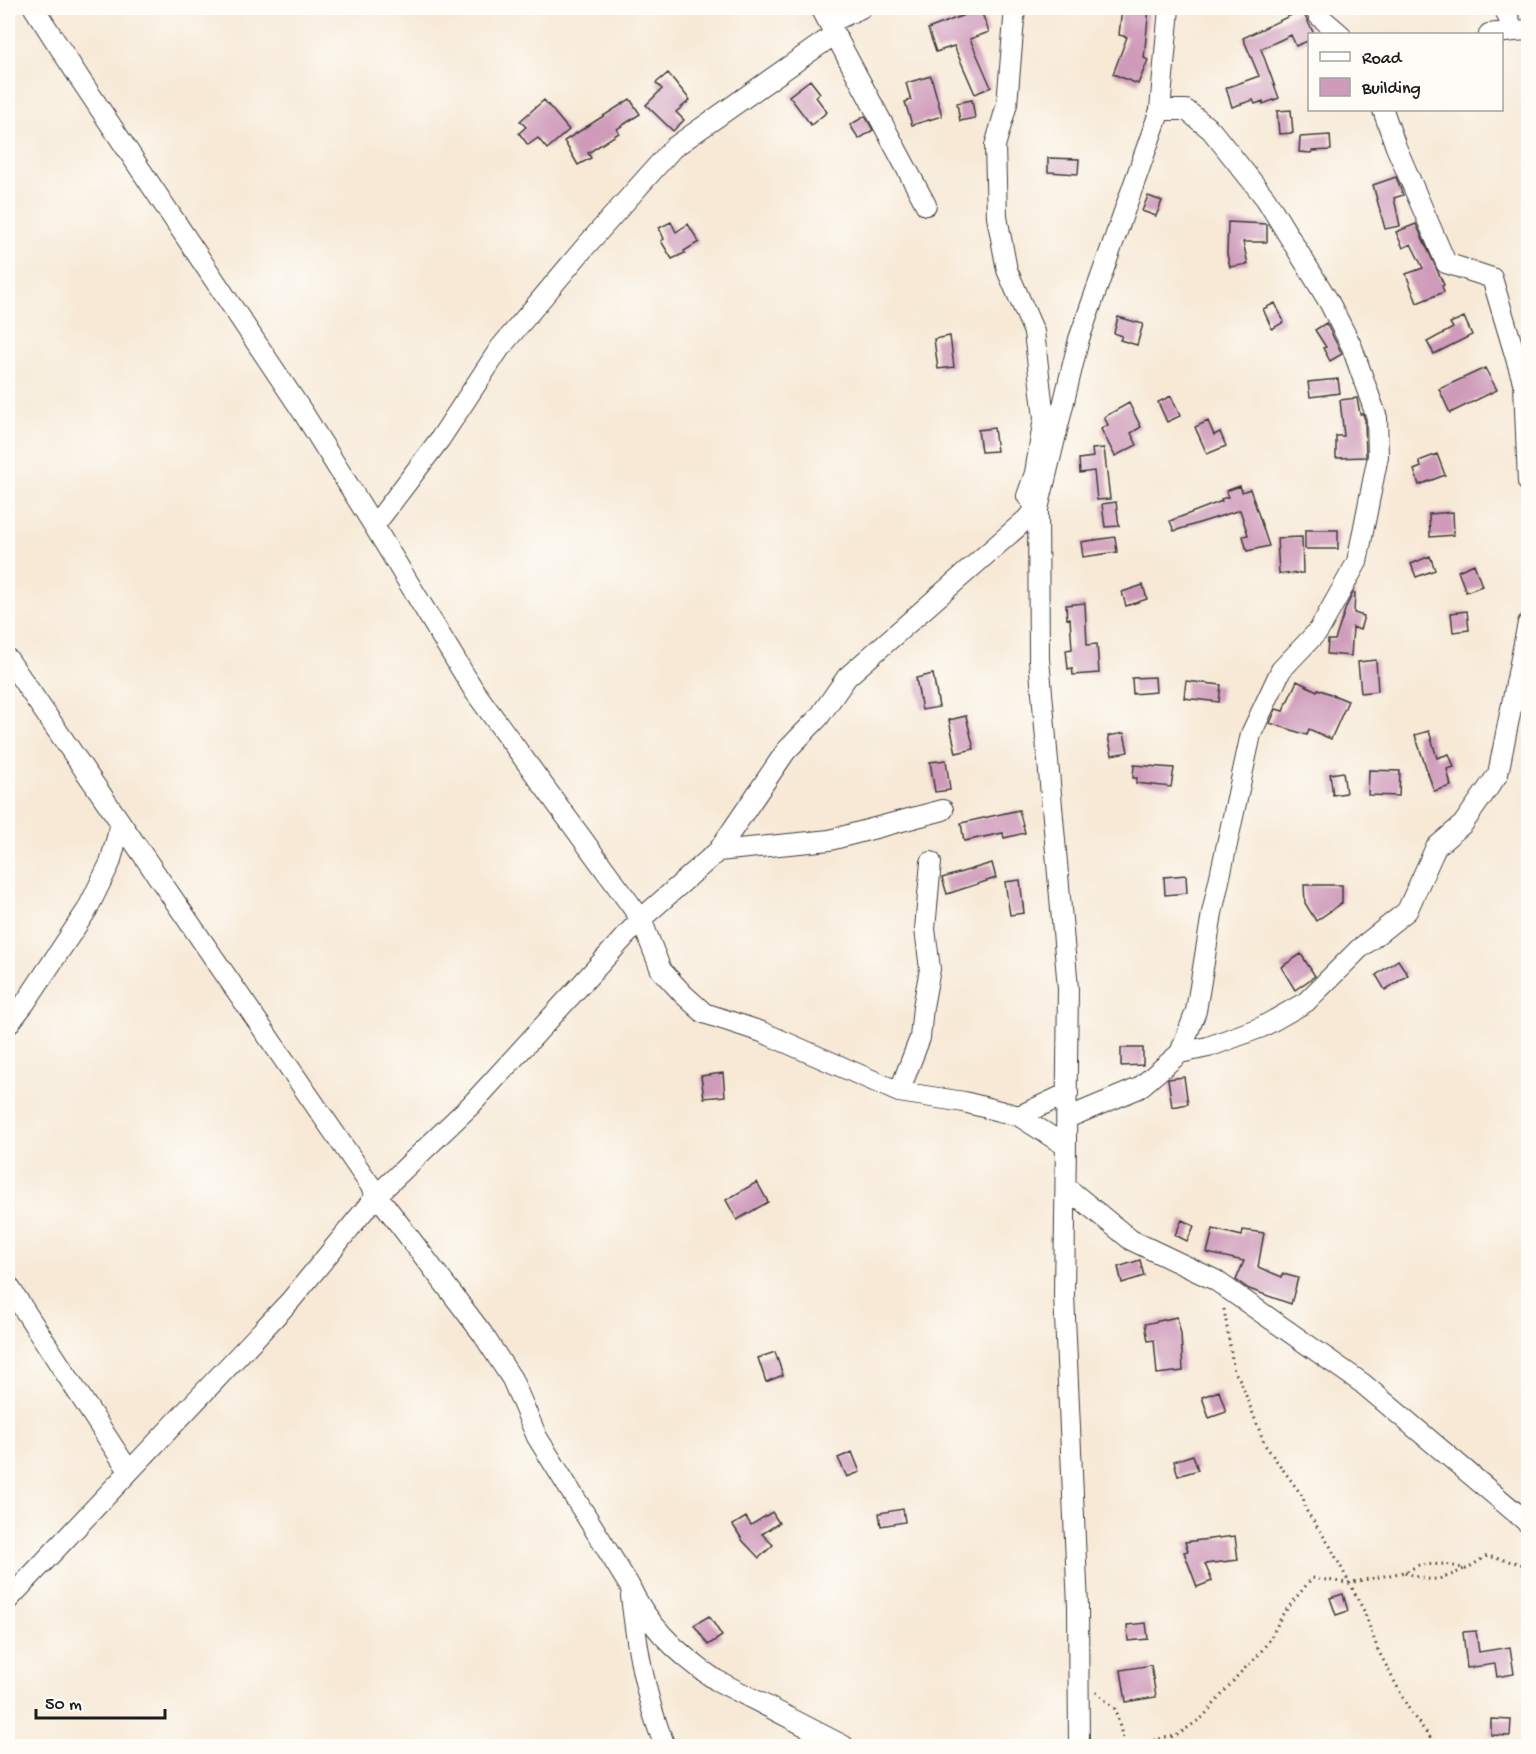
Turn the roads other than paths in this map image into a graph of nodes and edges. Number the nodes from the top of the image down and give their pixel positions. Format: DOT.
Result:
graph roads {
  1 [pos="34,8"];
  2 [pos="861,8"];
  3 [pos="1015,8"];
  4 [pos="1169,8"];
  5 [pos="1315,8"];
  6 [pos="1504,8"];
  7 [pos="829,21"];
  8 [pos="1521,31"];
  9 [pos="1339,33"];
  10 [pos="1500,33"];
  11 [pos="1160,110"];
  12 [pos="1383,111"];
  13 [pos="926,205"];
  14 [pos="1528,482"];
  15 [pos="1033,502"];
  16 [pos="374,526"];
  17 [pos="1528,623"];
  18 [pos="8,659"];
  19 [pos="943,810"];
  20 [pos="121,823"];
  21 [pos="718,851"];
  22 [pos="931,861"];
  23 [pos="640,919"];
  24 [pos="8,1025"];
  25 [pos="1180,1053"];
  26 [pos="899,1092"];
  27 [pos="1068,1093"];
  28 [pos="1019,1116"];
  29 [pos="1067,1118"];
  30 [pos="1066,1146"];
  31 [pos="1066,1187"];
  32 [pos="377,1195"];
  33 [pos="8,1285"];
  34 [pos="129,1471"];
  35 [pos="1528,1523"];
  36 [pos="629,1585"];
  37 [pos="8,1600"];
  38 [pos="665,1746"];
  39 [pos="844,1746"];
  40 [pos="1079,1746"];
  1 -- 16 [label="street"];
  2 -- 7 [label="street"];
  3 -- 15 [label="street"];
  4 -- 11 [label="street"];
  5 -- 9 [label="street"];
  6 -- 8 [label="street"];
  7 -- 13 [label="street"];
  7 -- 16 [label="street"];
  8 -- 10 [label="street"];
  11 -- 15 [label="street"];
  11 -- 25 [label="street"];
  12 -- 14 [label="street"];
  15 -- 21 [label="street"];
  15 -- 27 [label="street"];
  16 -- 23 [label="street"];
  17 -- 25 [label="street"];
  18 -- 20 [label="street"];
  19 -- 21 [label="street"];
  20 -- 24 [label="street"];
  20 -- 32 [label="street"];
  21 -- 23 [label="street"];
  22 -- 26 [label="street"];
  23 -- 26 [label="street"];
  23 -- 32 [label="street"];
  25 -- 29 [label="street"];
  26 -- 28 [label="street"];
  27 -- 28 [label="street"];
  27 -- 29 [label="street"];
  28 -- 30 [label="street"];
  29 -- 30 [label="street"];
  30 -- 31 [label="street"];
  31 -- 35 [label="street"];
  31 -- 40 [label="street"];
  32 -- 34 [label="street"];
  32 -- 36 [label="street"];
  33 -- 34 [label="street"];
  34 -- 37 [label="street"];
  36 -- 38 [label="street"];
  36 -- 39 [label="street"];
}
